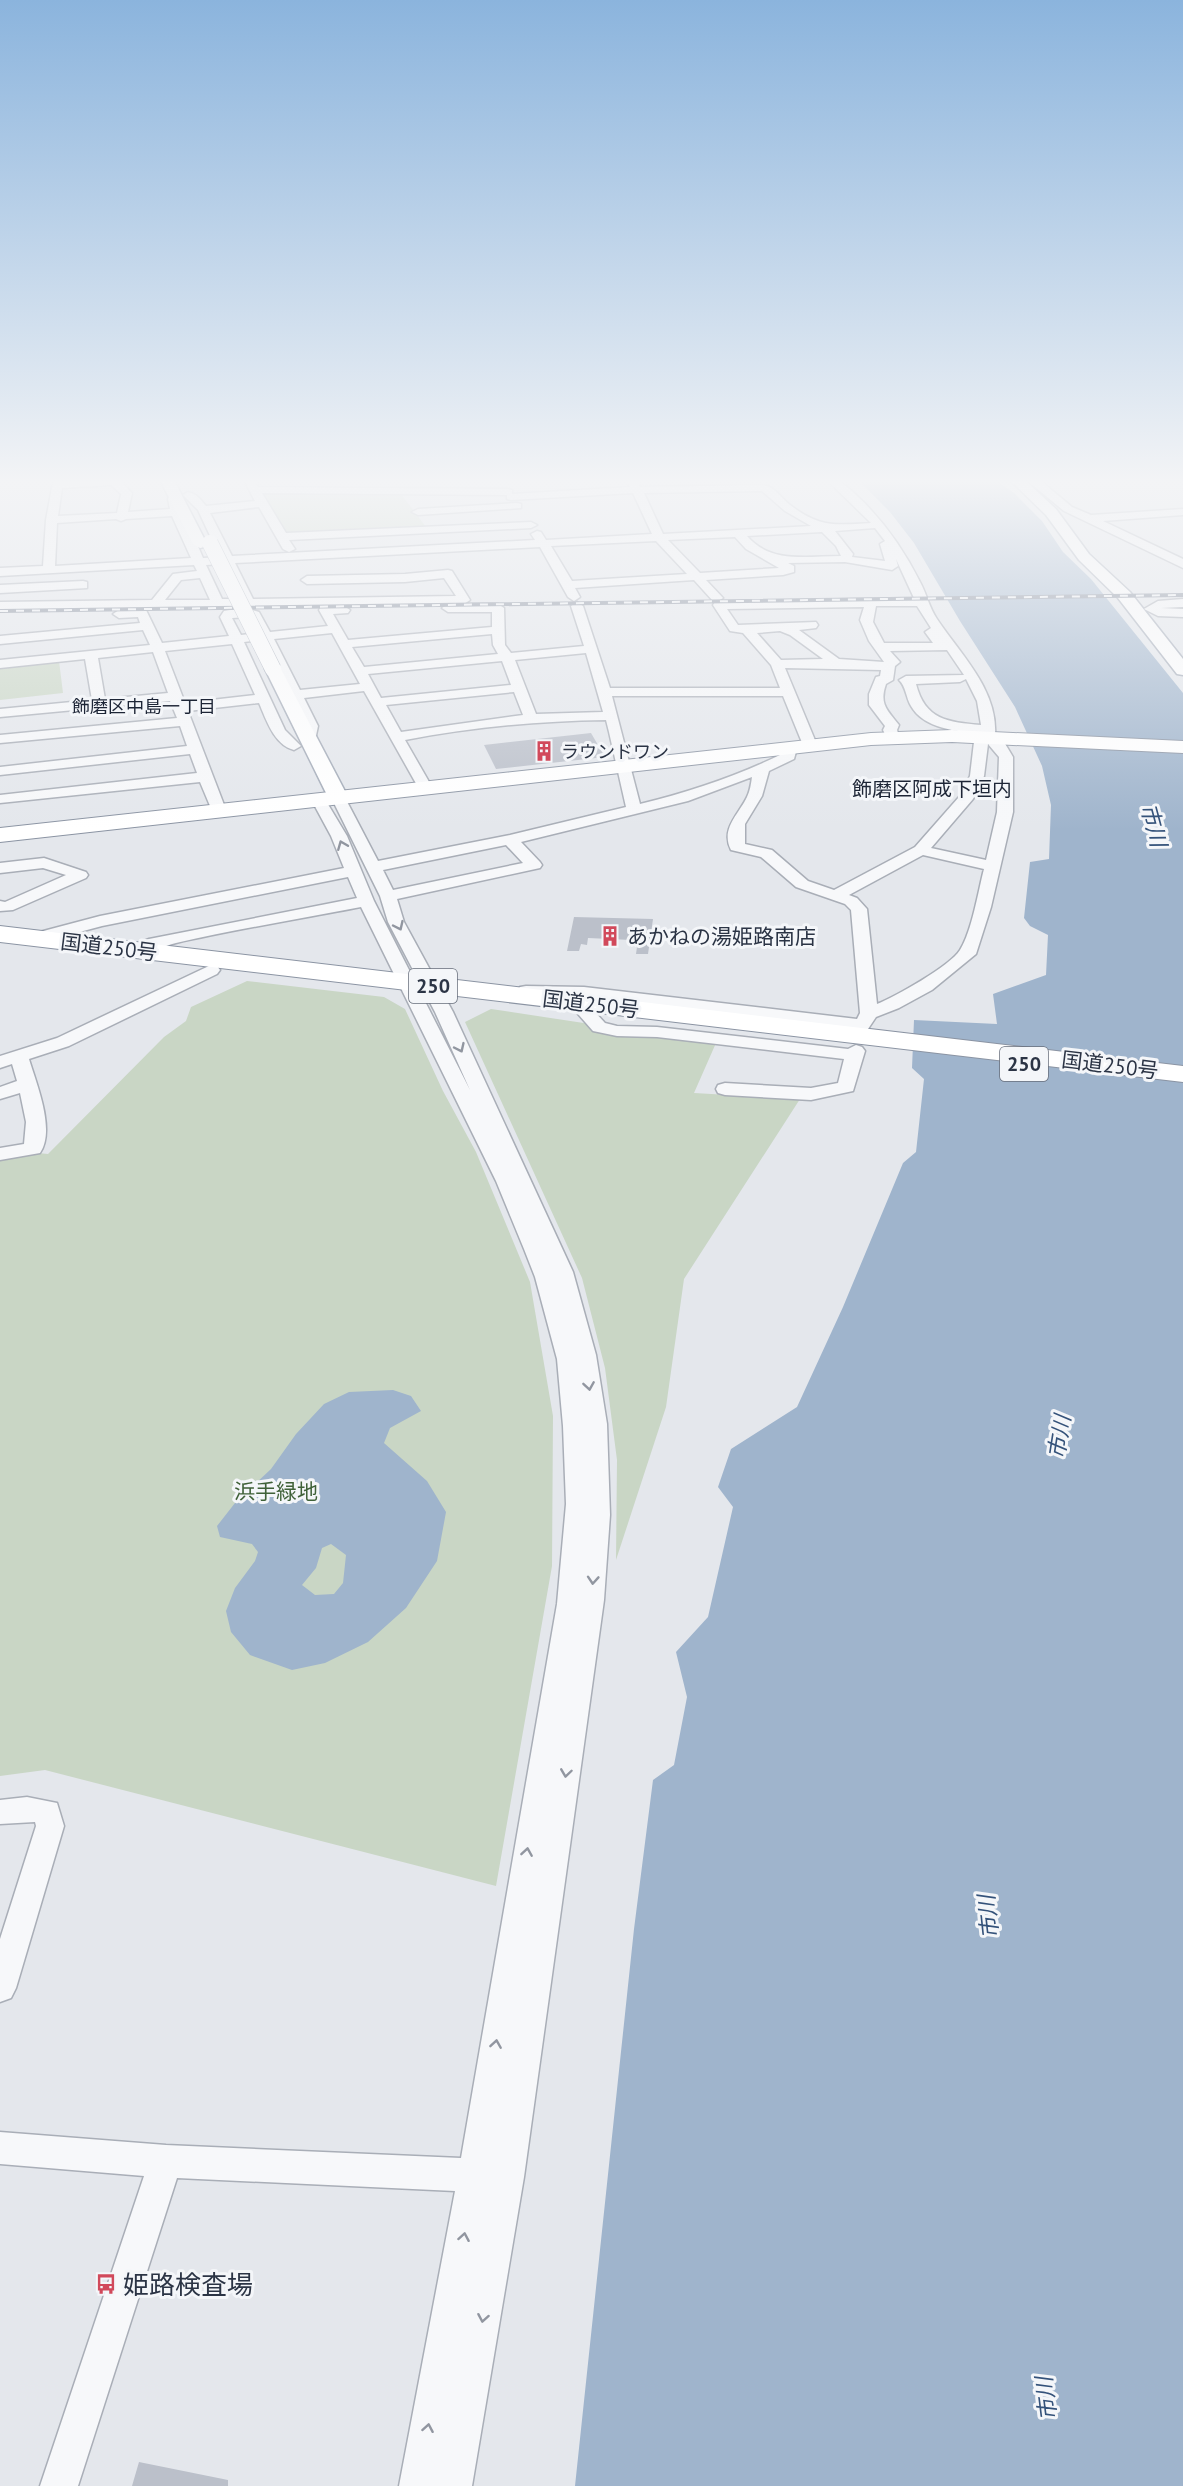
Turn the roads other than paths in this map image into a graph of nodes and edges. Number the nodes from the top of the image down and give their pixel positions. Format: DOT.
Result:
graph roads {
  1 [pos="80,598"];
  2 [pos="161,598"];
  3 [pos="215,598"];
  4 [pos="232,598"];
  5 [pos="247,598"];
  6 [pos="318,598"];
  7 [pos="463,598"];
  8 [pos="574,598"];
  9 [pos="920,598"];
  10 [pos="1128,598"];
  11 [pos="320,602"];
  12 [pos="921,602"];
  13 [pos="249,603"];
  14 [pos="870,603"];
  15 [pos="1183,603"];
  16 [pos="156,604"];
  17 [pos="218,604"];
  18 [pos="78,605"];
  19 [pos="0,606"];
  20 [pos="1183,613"];
  21 [pos="0,615"];
  22 [pos="812,625"];
  23 [pos="148,626"];
  24 [pos="937,626"];
  25 [pos="1167,626"];
  26 [pos="783,628"];
  27 [pos="335,629"];
  28 [pos="497,630"];
  29 [pos="747,630"];
  30 [pos="266,636"];
  31 [pos="237,639"];
  32 [pos="0,640"];
  33 [pos="344,644"];
  34 [pos="880,647"];
  35 [pos="943,647"];
  36 [pos="158,649"];
  37 [pos="591,649"];
  38 [pos="91,656"];
  39 [pos="507,657"];
  40 [pos="836,663"];
  41 [pos="0,664"];
  42 [pos="777,664"];
  43 [pos="888,666"];
  44 [pos="1183,670"];
  45 [pos="360,671"];
  46 [pos="960,678"];
  47 [pos="368,687"];
  48 [pos="518,688"];
  49 [pos="606,692"];
  50 [pos="788,692"];
  51 [pos="295,695"];
  52 [pos="263,698"];
  53 [pos="377,702"];
  54 [pos="99,704"];
  55 [pos="180,708"];
  56 [pos="988,710"];
  57 [pos="0,713"];
  58 [pos="611,716"];
  59 [pos="531,718"];
  60 [pos="988,734"];
  61 [pos="397,737"];
  62 [pos="893,738"];
  63 [pos="0,739"];
  64 [pos="301,744"];
  65 [pos="800,746"];
  66 [pos="1183,747"];
  67 [pos="194,749"];
  68 [pos="626,766"];
  69 [pos="762,769"];
  70 [pos="0,771"];
  71 [pos="205,777"];
  72 [pos="318,787"];
  73 [pos="425,787"];
  74 [pos="0,799"];
  75 [pos="218,810"];
  76 [pos="634,810"];
  77 [pos="0,835"];
  78 [pos="510,840"];
  79 [pos="921,850"];
  80 [pos="992,866"];
  81 [pos="374,867"];
  82 [pos="0,868"];
  83 [pos="352,872"];
  84 [pos="388,896"];
  85 [pos="835,896"];
  86 [pos="366,901"];
  87 [pos="184,904"];
  88 [pos="0,906"];
  89 [pos="202,932"];
  90 [pos="0,934"];
  91 [pos="38,938"];
  92 [pos="0,945"];
  93 [pos="138,950"];
  94 [pos="210,964"];
  95 [pos="422,989"];
  96 [pos="862,1036"];
  97 [pos="19,1057"];
  98 [pos="0,1062"];
  99 [pos="1183,1074"];
  100 [pos="1183,1083"];
  101 [pos="27,1084"];
  102 [pos="725,1089"];
  103 [pos="0,1093"];
  104 [pos="0,1154"];
  105 [pos="0,1812"];
  106 [pos="0,1988"];
  107 [pos="0,2148"];
  108 [pos="166,2161"];
  109 [pos="491,2176"];
  110 [pos="59,2486"];
  111 [pos="418,2486"];
  112 [pos="453,2486"];
  1 -- 18 [label="street"];
  2 -- 16 [label="street"];
  3 -- 17 [label="street"];
  4 -- 64 [label="main road"];
  5 -- 13 [label="street"];
  6 -- 11 [label="street"];
  7 -- 11 [label="street"];
  8 -- 37 [label="street"];
  9 -- 12 [label="street"];
  10 -- 25 [label="main road"];
  11 -- 13 [label="street"];
  12 -- 14 [label="street"];
  12 -- 24 [label="street"];
  13 -- 17 [label="street"];
  14 -- 29 [label="street"];
  14 -- 34 [label="street"];
  15 -- 20 [label="street"];
  16 -- 17 [label="street"];
  16 -- 18 [label="street"];
  18 -- 19 [label="street"];
  21 -- 23 [label="street"];
  22 -- 26 [label="street"];
  23 -- 32 [label="street"];
  23 -- 36 [label="street"];
  24 -- 35 [label="street"];
  24 -- 56 [label="street"];
  25 -- 44 [label="main road"];
  26 -- 29 [label="street"];
  26 -- 40 [label="street"];
  27 -- 28 [label="street"];
  27 -- 30 [label="street"];
  27 -- 33 [label="street"];
  28 -- 33 [label="street"];
  28 -- 39 [label="street"];
  29 -- 42 [label="street"];
  30 -- 31 [label="street"];
  30 -- 31 [label="street"];
  30 -- 51 [label="street"];
  31 -- 36 [label="street"];
  31 -- 52 [label="street"];
  33 -- 45 [label="street"];
  34 -- 35 [label="street"];
  34 -- 43 [label="street"];
  35 -- 46 [label="street"];
  36 -- 38 [label="street"];
  36 -- 55 [label="street"];
  37 -- 39 [label="street"];
  37 -- 49 [label="street"];
  38 -- 41 [label="street"];
  38 -- 54 [label="street"];
  39 -- 45 [label="street"];
  39 -- 48 [label="street"];
  40 -- 42 [label="street"];
  40 -- 43 [label="street"];
  42 -- 50 [label="street"];
  43 -- 62 [label="street"];
  45 -- 47 [label="street"];
  46 -- 56 [label="street"];
  46 -- 60 [label="street"];
  47 -- 51 [label="street"];
  47 -- 53 [label="street"];
  48 -- 53 [label="street"];
  48 -- 59 [label="street"];
  49 -- 50 [label="street"];
  49 -- 58 [label="street"];
  50 -- 65 [label="street"];
  51 -- 64 [label="street"];
  52 -- 55 [label="street"];
  52 -- 64 [label="street"];
  53 -- 61 [label="street"];
  54 -- 55 [label="street"];
  54 -- 57 [label="street"];
  55 -- 63 [label="street"];
  55 -- 67 [label="street"];
  56 -- 60 [label="street"];
  58 -- 59 [label="street"];
  58 -- 68 [label="street"];
  59 -- 61 [label="street"];
  60 -- 62 [label="highway"];
  60 -- 66 [label="highway"];
  60 -- 79 [label="street"];
  60 -- 80 [label="street"];
  61 -- 73 [label="street"];
  62 -- 65 [label="highway"];
  64 -- 72 [label="main road"];
  64 -- 72 [label="main road"];
  65 -- 68 [label="highway"];
  65 -- 69 [label="street"];
  67 -- 70 [label="street"];
  67 -- 71 [label="street"];
  68 -- 73 [label="highway"];
  68 -- 76 [label="street"];
  69 -- 76 [label="street"];
  69 -- 85 [label="street"];
  71 -- 74 [label="street"];
  71 -- 75 [label="street"];
  72 -- 73 [label="highway"];
  72 -- 75 [label="highway"];
  72 -- 81 [label="street"];
  83 -- 72 [label="street, one-way"];
  75 -- 77 [label="highway"];
  76 -- 78 [label="street"];
  78 -- 81 [label="street"];
  78 -- 84 [label="street"];
  79 -- 80 [label="street"];
  79 -- 85 [label="street"];
  80 -- 96 [label="street"];
  81 -- 84 [label="street"];
  82 -- 88 [label="street"];
  83 -- 86 [label="street"];
  83 -- 87 [label="street"];
  84 -- 95 [label="street, one-way"];
  85 -- 96 [label="street"];
  86 -- 89 [label="street"];
  86 -- 95 [label="street"];
  87 -- 89 [label="street"];
  87 -- 91 [label="street"];
  89 -- 93 [label="street"];
  89 -- 94 [label="street"];
  90 -- 91 [label="highway, 国道250号 / 250"];
  91 -- 93 [label="highway, 国道250号 / 250"];
  92 -- 94 [label="highway, 国道250号 / 250"];
  93 -- 94 [label="highway, 国道250号 / 250"];
  94 -- 95 [label="highway, 国道250号 / 250"];
  94 -- 97 [label="street"];
  95 -- 96 [label="highway, 国道250号 / 250"];
  95 -- 96 [label="highway, 国道250号 / 250"];
  95 -- 109 [label="street"];
  96 -- 99 [label="highway, 国道250号 / 250"];
  96 -- 100 [label="highway, 国道250号 / 250"];
  96 -- 102 [label="street"];
  97 -- 98 [label="street"];
  97 -- 101 [label="street"];
  101 -- 103 [label="street"];
  101 -- 104 [label="street"];
  105 -- 106 [label="street"];
  107 -- 108 [label="street"];
  108 -- 109 [label="street"];
  108 -- 110 [label="street"];
  111 -- 109 [label="street, one-way"];
  109 -- 112 [label="street, one-way"];
}
